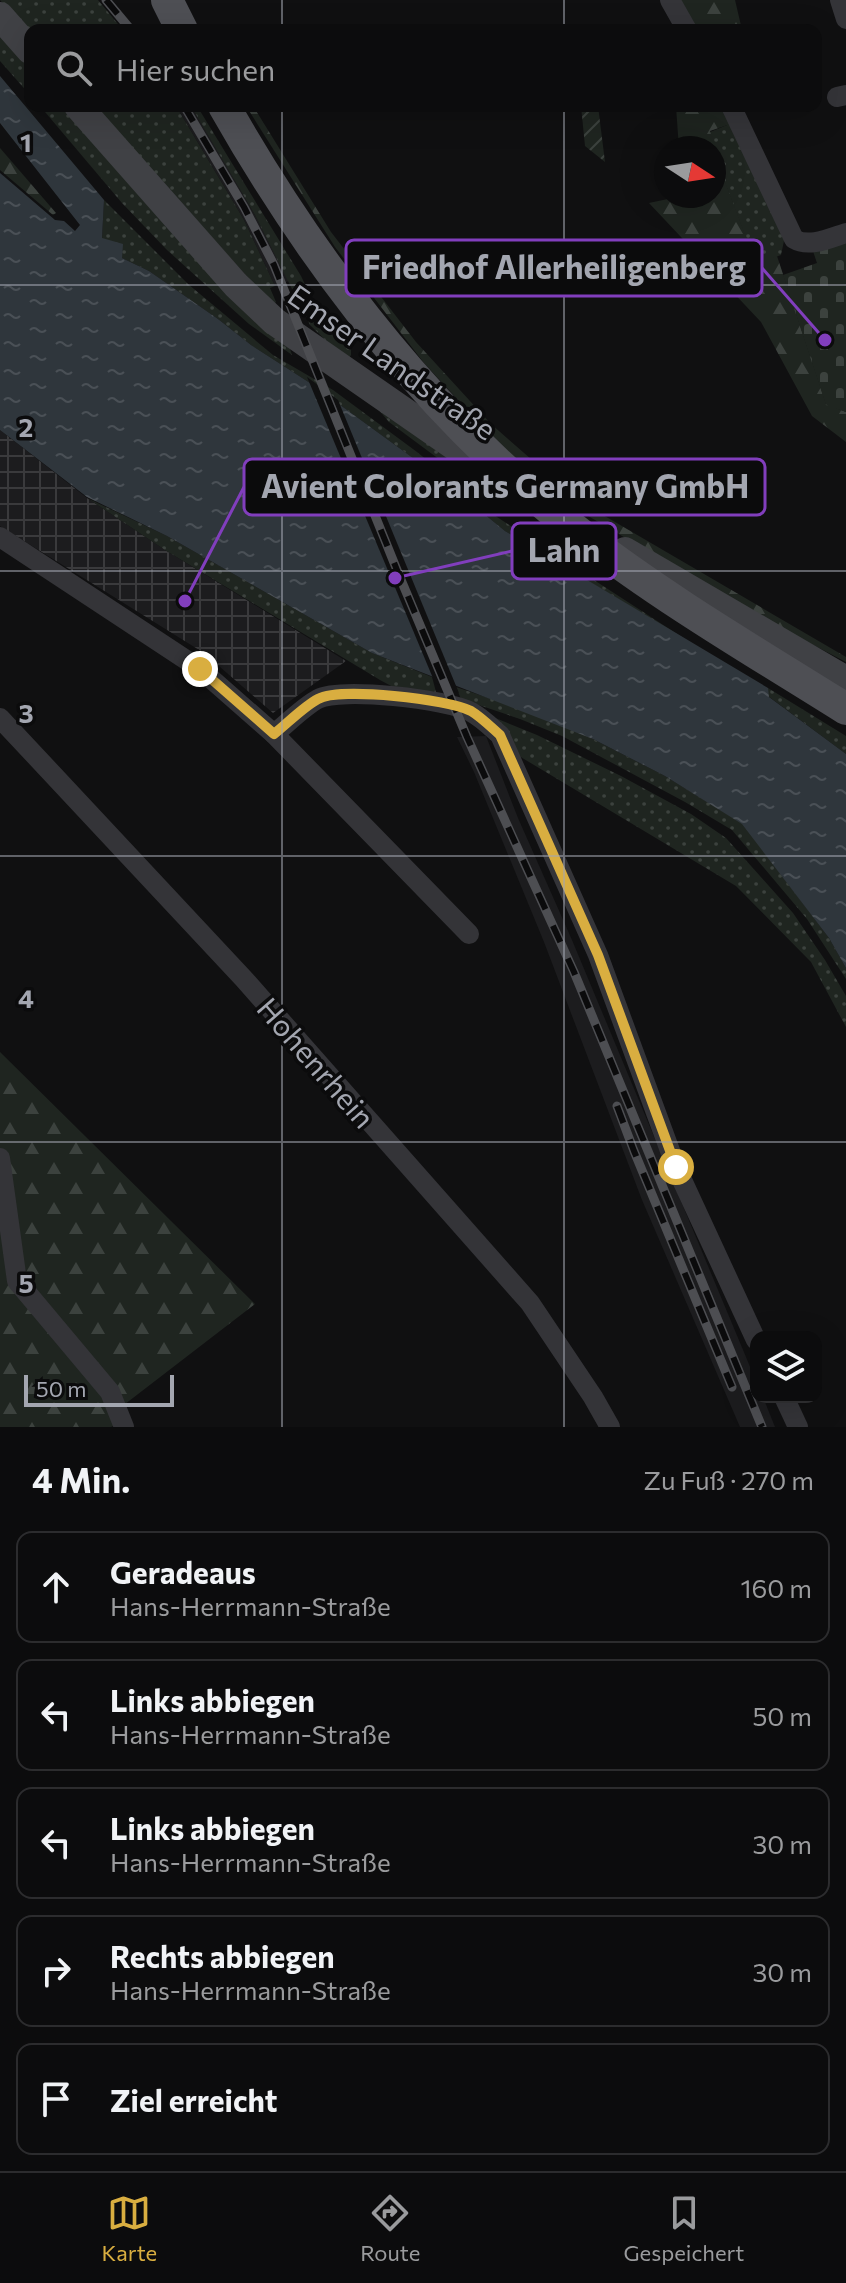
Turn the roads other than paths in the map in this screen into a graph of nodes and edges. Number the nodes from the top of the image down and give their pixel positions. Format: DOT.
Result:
graph roads {
  1 [pos="167,0"];
  2 [pos="670,0"];
  3 [pos="840,0"];
  4 [pos="0,16"];
  5 [pos="846,19"];
  6 [pos="179,24"];
  7 [pos="684,24"];
  8 [pos="24,43"];
  9 [pos="83,112"];
  10 [pos="228,112"];
  11 [pos="734,112"];
  12 [pos="846,233"];
  13 [pos="0,537"];
  14 [pos="846,680"];
  15 [pos="846,709"];
  16 [pos="0,718"];
  17 [pos="274,734"];
  18 [pos="469,934"];
  19 [pos="0,1158"];
  20 [pos="752,1331"];
  21 [pos="787,1403"];
  22 [pos="124,1427"];
  23 [pos="610,1427"];
  24 [pos="798,1427"];
  1 -- 6 [label="main road"];
  2 -- 7 [label="street"];
  3 -- 5 [label="street"];
  4 -- 8 [label="street"];
  9 -- 14 [label="street, Emser Landstraße"];
  10 -- 15 [label="main road, bridge"];
  11 -- 12 [label="street"];
  13 -- 17 [label="street"];
  16 -- 23 [label="street, Hohenrhein"];
  17 -- 18 [label="street"];
  17 -- 20 [label="street"];
  19 -- 22 [label="street"];
  21 -- 24 [label="street"];
}
